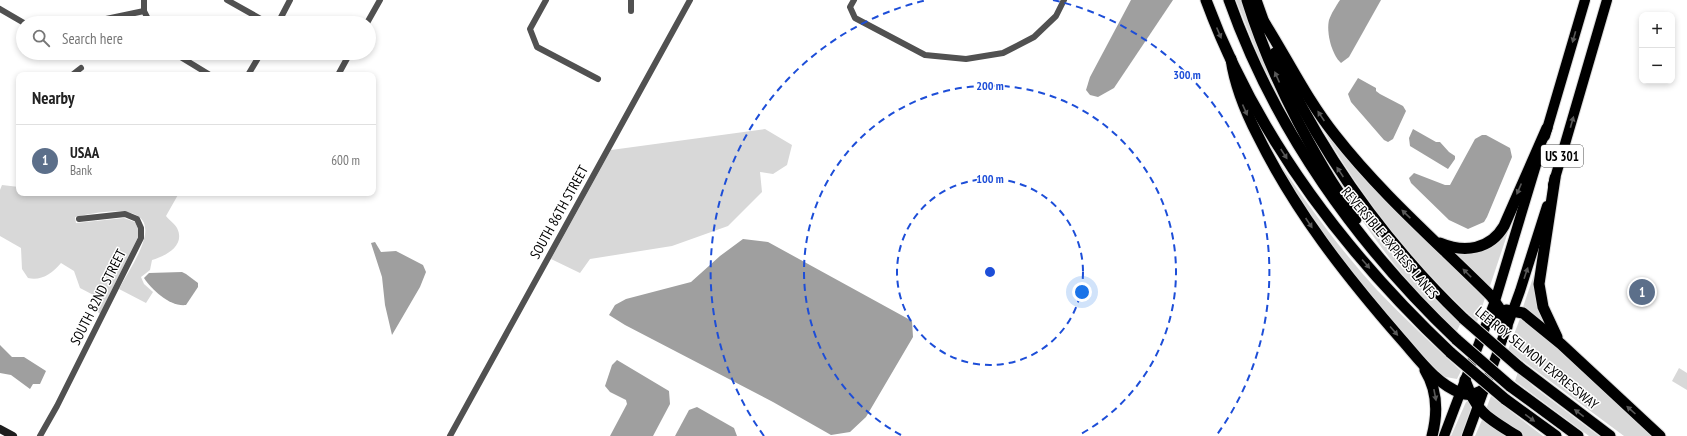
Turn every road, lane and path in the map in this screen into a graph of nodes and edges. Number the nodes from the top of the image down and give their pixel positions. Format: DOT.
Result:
graph roads {
  1 [pos="144,0"];
  2 [pos="227,0"];
  3 [pos="290,0"];
  4 [pos="380,0"];
  5 [pos="546,0"];
  6 [pos="631,0"];
  7 [pos="690,0"];
  8 [pos="854,0"];
  9 [pos="1064,0"];
  10 [pos="1222,0"];
  11 [pos="1229,0"];
  12 [pos="1247,0"];
  13 [pos="1256,0"];
  14 [pos="1585,0"];
  15 [pos="1607,0"];
  16 [pos="1207,3"];
  17 [pos="0,10"];
  18 [pos="144,10"];
  19 [pos="631,11"];
  20 [pos="119,16"];
  21 [pos="147,16"];
  22 [pos="256,16"];
  23 [pos="282,16"];
  24 [pos="371,16"];
  25 [pos="16,19"];
  26 [pos="1264,22"];
  27 [pos="1249,53"];
  28 [pos="1230,59"];
  29 [pos="185,60"];
  30 [pos="257,60"];
  31 [pos="346,60"];
  32 [pos="81,68"];
  33 [pos="76,72"];
  34 [pos="205,72"];
  35 [pos="250,72"];
  36 [pos="340,72"];
  37 [pos="598,79"];
  38 [pos="1547,128"];
  39 [pos="1555,178"];
  40 [pos="79,219"];
  41 [pos="1435,240"];
  42 [pos="1370,246"];
  43 [pos="1495,300"];
  44 [pos="1513,310"];
  45 [pos="1502,312"];
  46 [pos="1489,317"];
  47 [pos="1507,327"];
  48 [pos="1561,344"];
  49 [pos="1419,360"];
  50 [pos="1465,380"];
  51 [pos="1484,389"];
  52 [pos="1466,394"];
  53 [pos="1478,407"];
  54 [pos="0,429"];
  55 [pos="13,436"];
  56 [pos="40,436"];
  57 [pos="450,436"];
  58 [pos="1432,436"];
  59 [pos="1444,436"];
  60 [pos="1467,436"];
  61 [pos="1517,436"];
  62 [pos="1556,436"];
  63 [pos="1578,436"];
  64 [pos="1610,436"];
  65 [pos="1660,436"];
  1 -- 18 [label="street"];
  2 -- 22 [label="street"];
  3 -- 23 [label="street"];
  4 -- 24 [label="street"];
  5 -- 37 [label="street"];
  6 -- 19 [label="street"];
  7 -- 57 [label="street, SOUTH 86TH STREET"];
  8 -- 9 [label="street"];
  10 -- 27 [label="highway"];
  11 -- 27 [label="highway, REVERSIBLE EXPRESS LANES"];
  42 -- 12 [label="highway, one-way"];
  13 -- 26 [label="highway, LEE ROY SELMON EXPRESSWAY"];
  14 -- 38 [label="main road, US 301, one-way"];
  39 -- 15 [label="main road, US 301, one-way"];
  16 -- 28 [label="highway, one-way"];
  17 -- 25 [label="street"];
  18 -- 20 [label="street"];
  18 -- 21 [label="street"];
  41 -- 26 [label="highway, one-way"];
  64 -- 26 [label="highway, LEE ROY SELMON EXPRESSWAY, one-way, bridge"];
  27 -- 42 [label="highway, REVERSIBLE EXPRESS LANES"];
  28 -- 49 [label="highway, one-way"];
  28 -- 62 [label="highway, one-way, bridge"];
  29 -- 34 [label="street"];
  30 -- 35 [label="street"];
  31 -- 36 [label="street"];
  32 -- 33 [label="street"];
  38 -- 41 [label="highway, one-way"];
  38 -- 43 [label="main road, US 301"];
  44 -- 39 [label="main road, US 301, one-way"];
  39 -- 48 [label="highway"];
  40 -- 56 [label="street, SOUTH 82ND STREET"];
  43 -- 41 [label="highway, one-way"];
  42 -- 63 [label="highway, REVERSIBLE EXPRESS LANES, bridge"];
  43 -- 45 [label="highway"];
  43 -- 46 [label="main road, US 301"];
  44 -- 45 [label="highway"];
  44 -- 47 [label="main road, US 301"];
  44 -- 48 [label="highway"];
  45 -- 46 [label="highway"];
  45 -- 47 [label="highway"];
  46 -- 50 [label="main road, US 301"];
  47 -- 51 [label="main road, US 301"];
  65 -- 48 [label="highway, one-way"];
  49 -- 52 [label="highway"];
  49 -- 58 [label="highway, one-way"];
  50 -- 52 [label="highway"];
  51 -- 52 [label="highway"];
  51 -- 53 [label="main road, US 301"];
  52 -- 53 [label="highway"];
  52 -- 59 [label="main road"];
  53 -- 60 [label="main road, US 301"];
  53 -- 61 [label="highway"];
  54 -- 55 [label="main road"];
}
